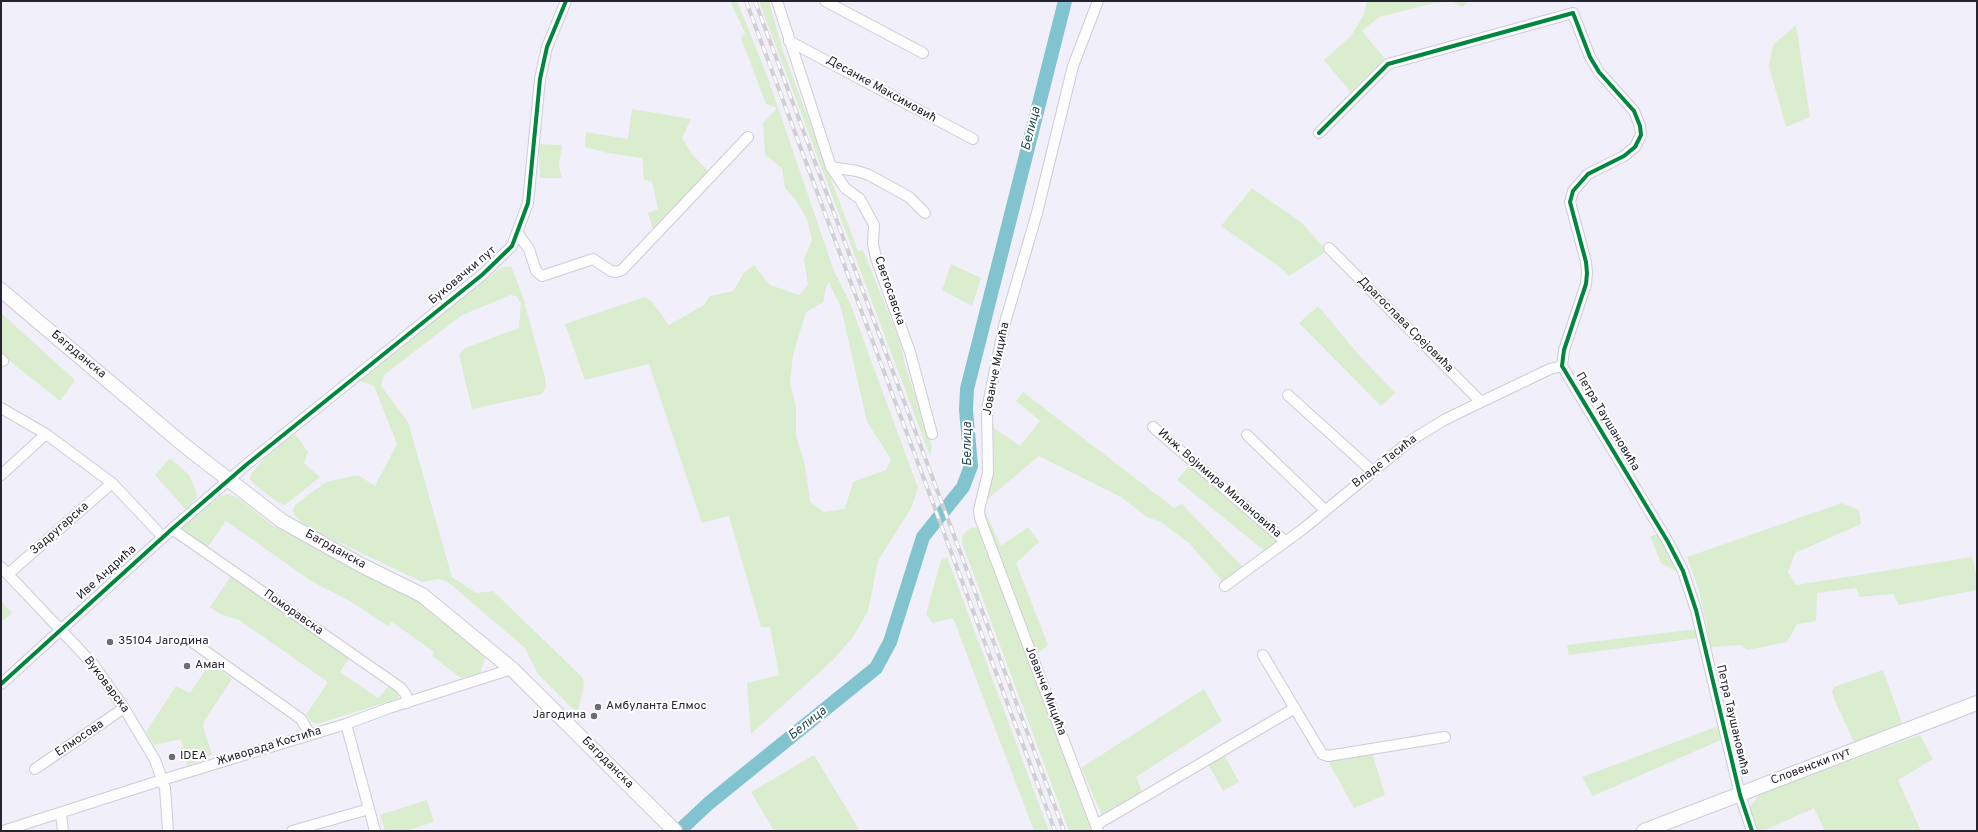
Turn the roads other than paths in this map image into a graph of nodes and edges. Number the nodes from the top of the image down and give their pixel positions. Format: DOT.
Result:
graph roads {
  1 [pos="566,1"];
  2 [pos="776,1"];
  3 [pos="825,1"];
  4 [pos="1098,1"];
  5 [pos="789,41"];
  6 [pos="924,53"];
  7 [pos="1319,133"];
  8 [pos="748,137"];
  9 [pos="973,139"];
  10 [pos="831,167"];
  11 [pos="925,213"];
  12 [pos="518,234"];
  13 [pos="1329,248"];
  14 [pos="1,290"];
  15 [pos="1562,366"];
  16 [pos="1288,395"];
  17 [pos="1481,402"];
  18 [pos="1,408"];
  19 [pos="1153,427"];
  20 [pos="46,434"];
  21 [pos="932,434"];
  22 [pos="1248,435"];
  23 [pos="1372,471"];
  24 [pos="1,475"];
  25 [pos="229,480"];
  26 [pos="112,483"];
  27 [pos="1325,510"];
  28 [pos="172,529"];
  29 [pos="163,537"];
  30 [pos="1285,541"];
  31 [pos="4,571"];
  32 [pos="1225,586"];
  33 [pos="59,630"];
  34 [pos="191,641"];
  35 [pos="1263,655"];
  36 [pos="512,669"];
  37 [pos="1,684"];
  38 [pos="407,703"];
  39 [pos="1977,703"];
  40 [pos="124,708"];
  41 [pos="1295,708"];
  42 [pos="346,724"];
  43 [pos="310,735"];
  44 [pos="1445,737"];
  45 [pos="35,769"];
  46 [pos="162,780"];
  47 [pos="1740,795"];
  48 [pos="369,809"];
  49 [pos="61,813"];
  50 [pos="1097,828"];
  51 [pos="3,831"];
  52 [pos="63,831"];
  53 [pos="168,831"];
  54 [pos="292,831"];
  55 [pos="375,831"];
  56 [pos="675,831"];
  57 [pos="1644,831"];
  58 [pos="1752,831"];
  1 -- 12 [label="street, Буковачки пут"];
  2 -- 5 [label="street, Светосавска"];
  3 -- 6 [label="street"];
  4 -- 50 [label="street, Јованче Мицића"];
  5 -- 9 [label="street, Десанке Максимовић"];
  5 -- 10 [label="street, Светосавска"];
  7 -- 15 [label="street, Петра Таушановића"];
  8 -- 12 [label="street"];
  10 -- 11 [label="street"];
  10 -- 21 [label="street, Светосавска"];
  12 -- 25 [label="street, Буковачки пут"];
  13 -- 17 [label="street, Драгослава Срејовића"];
  14 -- 25 [label="main road, Багрданска"];
  15 -- 17 [label="street, Владе Тасића"];
  15 -- 47 [label="street, Петра Таушановића"];
  16 -- 23 [label="street"];
  17 -- 23 [label="street, Владе Тасића"];
  18 -- 20 [label="street"];
  19 -- 30 [label="street, Инж. Војимира Милановића"];
  20 -- 24 [label="street"];
  20 -- 26 [label="street"];
  22 -- 27 [label="street"];
  23 -- 27 [label="street, Владе Тасића"];
  25 -- 28 [label="street, Иве Андрића"];
  25 -- 36 [label="main road, Багрданска"];
  26 -- 29 [label="street"];
  26 -- 31 [label="street, Задругарска"];
  27 -- 30 [label="street, Владе Тасића"];
  28 -- 29 [label="street, Иве Андрића"];
  28 -- 38 [label="street, Поморавска"];
  29 -- 33 [label="street, Иве Андрића"];
  30 -- 32 [label="street, Владе Тасића"];
  31 -- 33 [label="street, Вуковарска"];
  33 -- 37 [label="street, Иве Андрића"];
  33 -- 40 [label="street, Вуковарска"];
  34 -- 43 [label="street"];
  35 -- 41 [label="street"];
  36 -- 38 [label="street, Живорада Костића"];
  36 -- 56 [label="main road, Багрданска"];
  38 -- 42 [label="street, Живорада Костића"];
  39 -- 47 [label="main road, Словенски пут"];
  40 -- 45 [label="street, Елмосова"];
  40 -- 46 [label="street, Вуковарска"];
  41 -- 44 [label="street"];
  41 -- 50 [label="street, Јованче Мицића"];
  42 -- 43 [label="street, Живорада Костића"];
  42 -- 48 [label="street"];
  43 -- 46 [label="street, Живорада Костића"];
  46 -- 49 [label="street, Живорада Костића"];
  46 -- 53 [label="street, Вуковарска"];
  47 -- 57 [label="main road, Словенски пут"];
  47 -- 58 [label="street, Петра Таушановића"];
  48 -- 54 [label="street"];
  48 -- 55 [label="street"];
  49 -- 51 [label="street, Живорада Костића"];
  49 -- 52 [label="street"];
}
